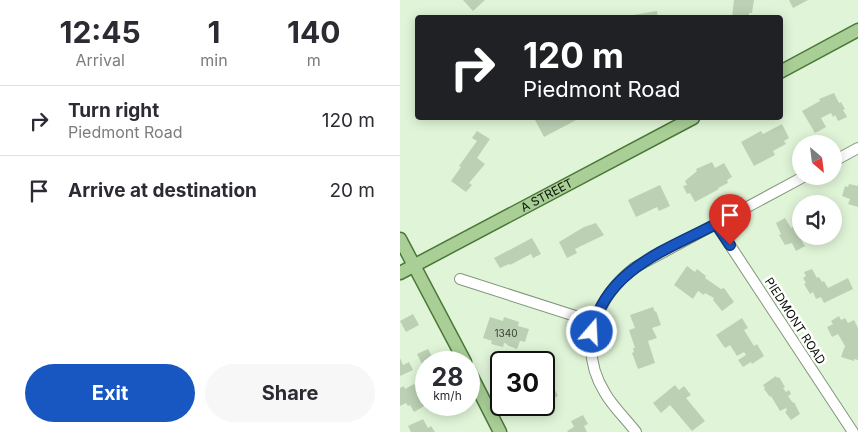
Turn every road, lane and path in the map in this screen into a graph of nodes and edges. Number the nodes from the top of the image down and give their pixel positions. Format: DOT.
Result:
graph roads {
  1 [pos="858,30"];
  2 [pos="783,70"];
  3 [pos="689,120"];
  4 [pos="858,148"];
  5 [pos="842,157"];
  6 [pos="792,183"];
  7 [pos="716,224"];
  8 [pos="400,239"];
  9 [pos="414,266"];
  10 [pos="400,273"];
  11 [pos="460,279"];
  12 [pos="594,322"];
  13 [pos="459,351"];
  14 [pos="480,393"];
  15 [pos="500,432"];
  16 [pos="636,432"];
  17 [pos="853,432"];
  1 -- 2 [label="main road"];
  3 -- 9 [label="main road, A STREET"];
  4 -- 5 [label="street"];
  6 -- 7 [label="street"];
  7 -- 12 [label="street"];
  7 -- 17 [label="street, PIEDMONT ROAD"];
  8 -- 9 [label="main road"];
  9 -- 10 [label="main road, A STREET"];
  9 -- 13 [label="main road"];
  11 -- 12 [label="street"];
  12 -- 16 [label="street"];
  14 -- 15 [label="main road"];
}
